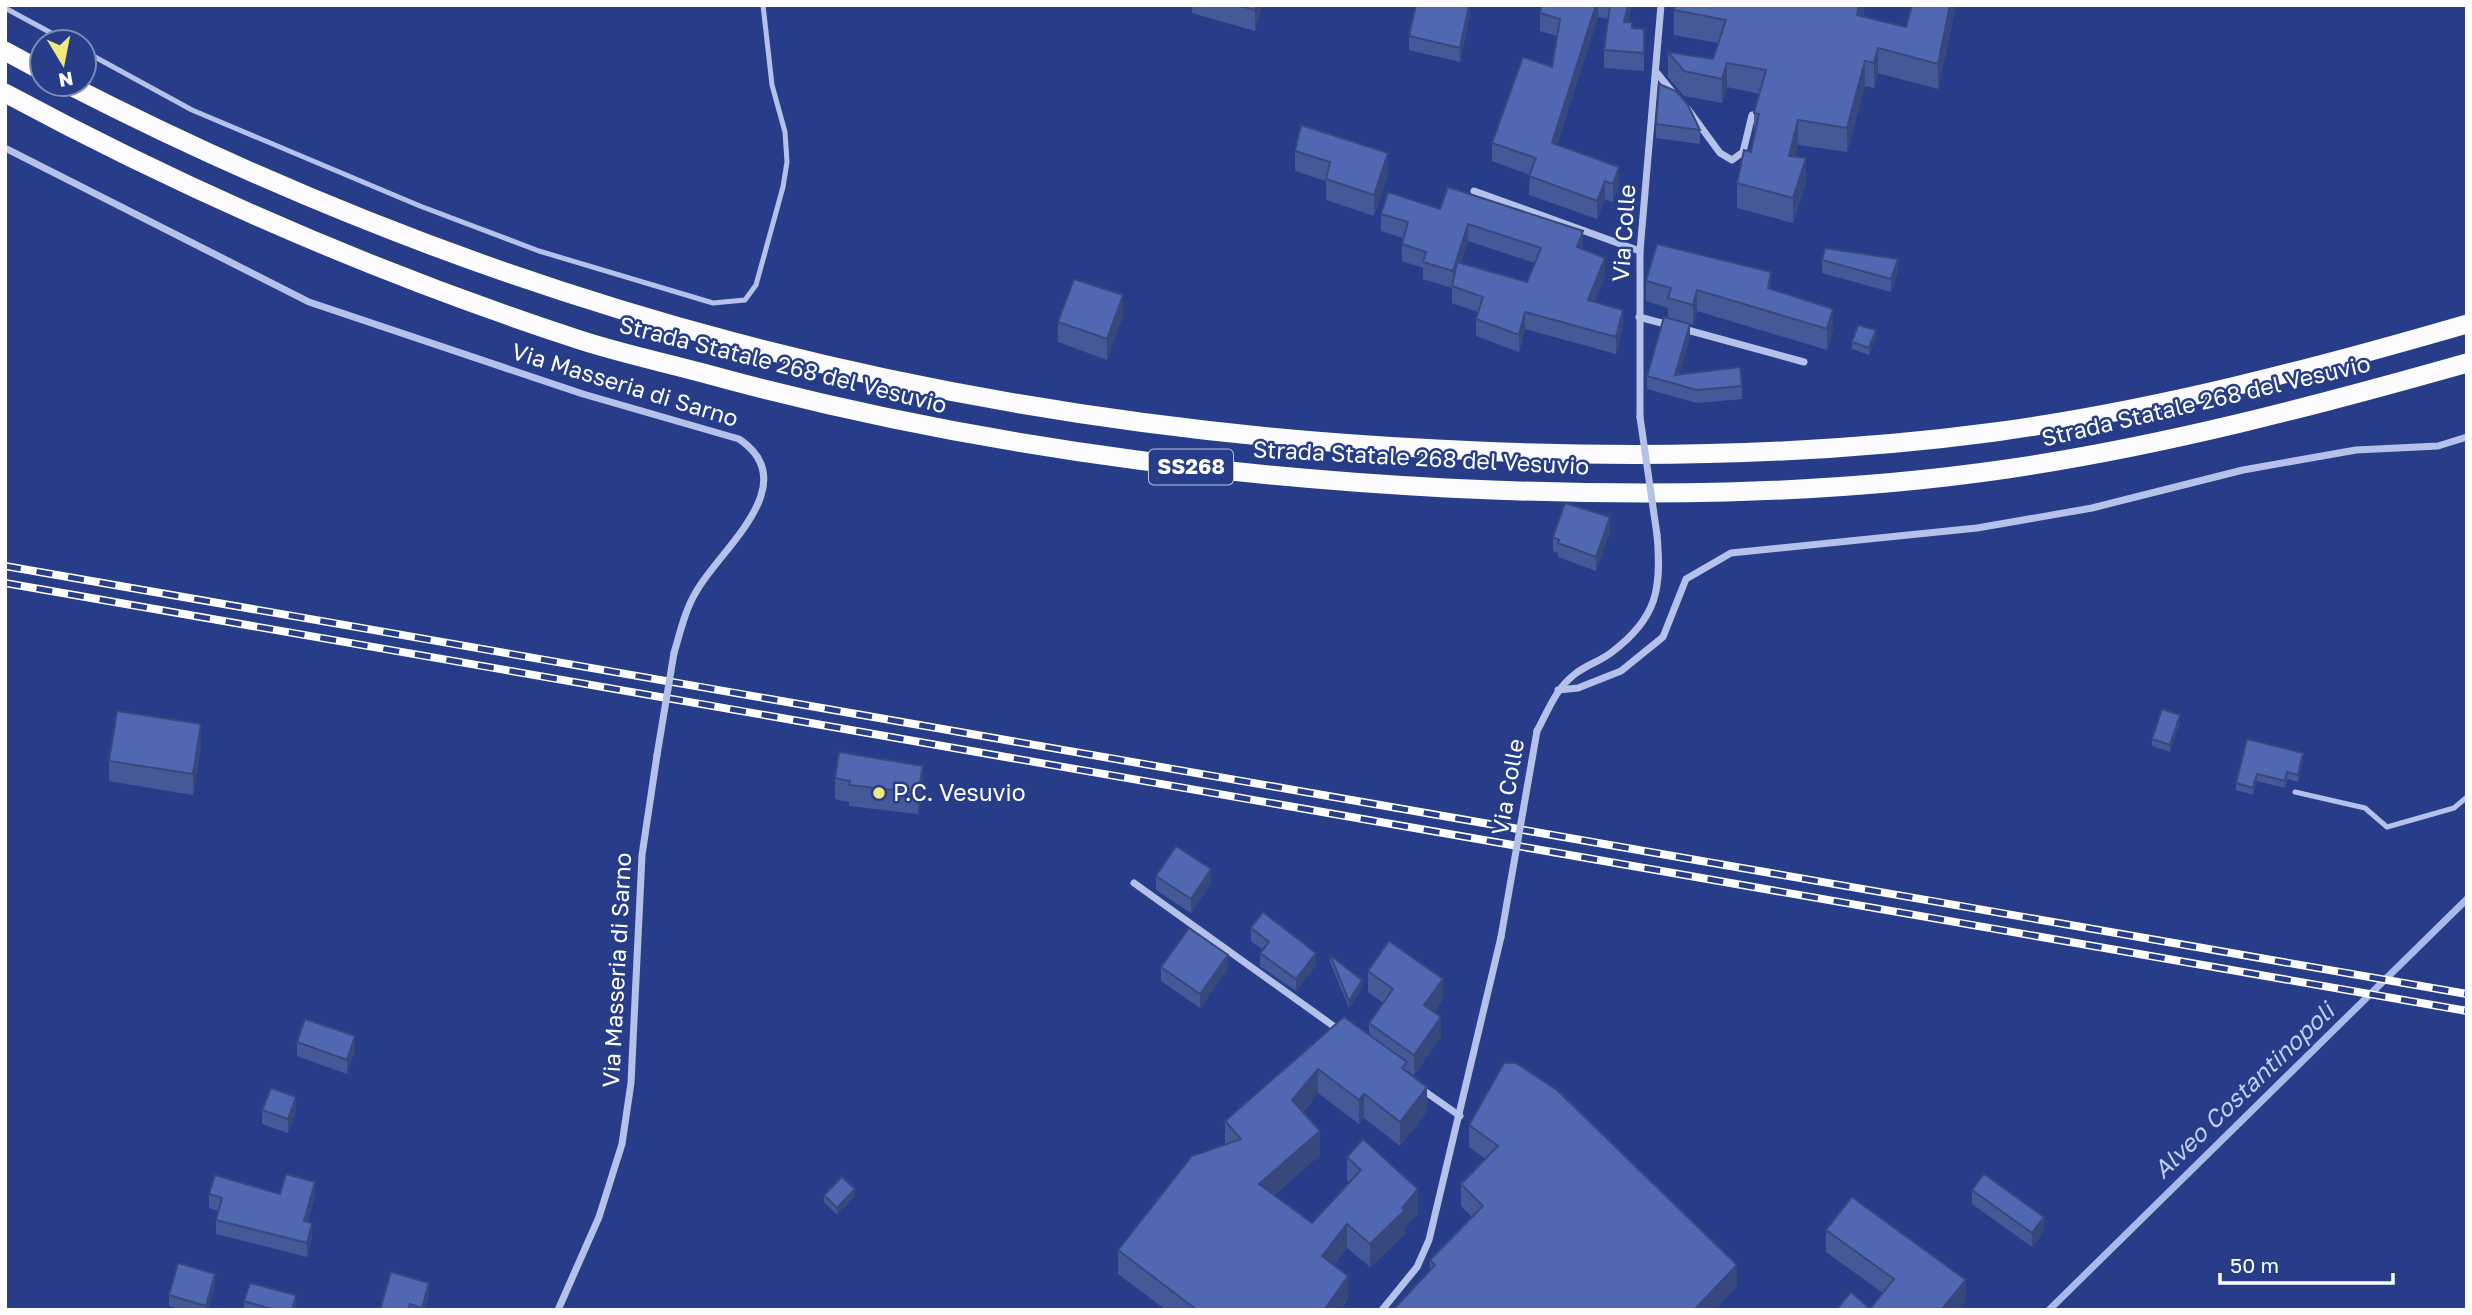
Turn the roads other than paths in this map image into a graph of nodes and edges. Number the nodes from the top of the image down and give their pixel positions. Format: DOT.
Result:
graph roads {
  1 [pos="763,5"];
  2 [pos="1661,5"];
  3 [pos="5,8"];
  4 [pos="42,28"];
  5 [pos="5,51"];
  6 [pos="98,59"];
  7 [pos="28,63"];
  8 [pos="1657,73"];
  9 [pos="5,93"];
  10 [pos="96,98"];
  11 [pos="1752,115"];
  12 [pos="5,148"];
  13 [pos="1474,191"];
  14 [pos="1640,251"];
  15 [pos="1639,317"];
  16 [pos="2467,324"];
  17 [pos="1804,362"];
  18 [pos="2467,363"];
  19 [pos="2467,436"];
  20 [pos="1558,690"];
  21 [pos="2295,792"];
  22 [pos="2467,797"];
  23 [pos="1134,883"];
  24 [pos="1347,1036"];
  25 [pos="1415,1084"];
  26 [pos="1460,1116"];
  27 [pos="558,1310"];
  28 [pos="1382,1310"];
  1 -- 6 [label="lane"];
  2 -- 8 [label="street, Via Colle"];
  3 -- 4 [label="lane"];
  5 -- 7 [label="highway"];
  8 -- 11 [label="street"];
  8 -- 14 [label="street, Via Colle"];
  9 -- 18 [label="highway, Strada Statale 268 del Vesuvio / SS268"];
  10 -- 16 [label="highway, Strada Statale 268 del Vesuvio / SS268"];
  12 -- 27 [label="street, Via Masseria di Sarno, bridge"];
  13 -- 14 [label="street"];
  14 -- 15 [label="street, Via Colle"];
  15 -- 17 [label="street"];
  15 -- 20 [label="street, Via Colle, bridge"];
  19 -- 20 [label="street"];
  20 -- 26 [label="street, Via Colle, bridge"];
  21 -- 22 [label="lane"];
  23 -- 24 [label="street"];
  25 -- 26 [label="street"];
  26 -- 28 [label="street, Via Colle"];
}
